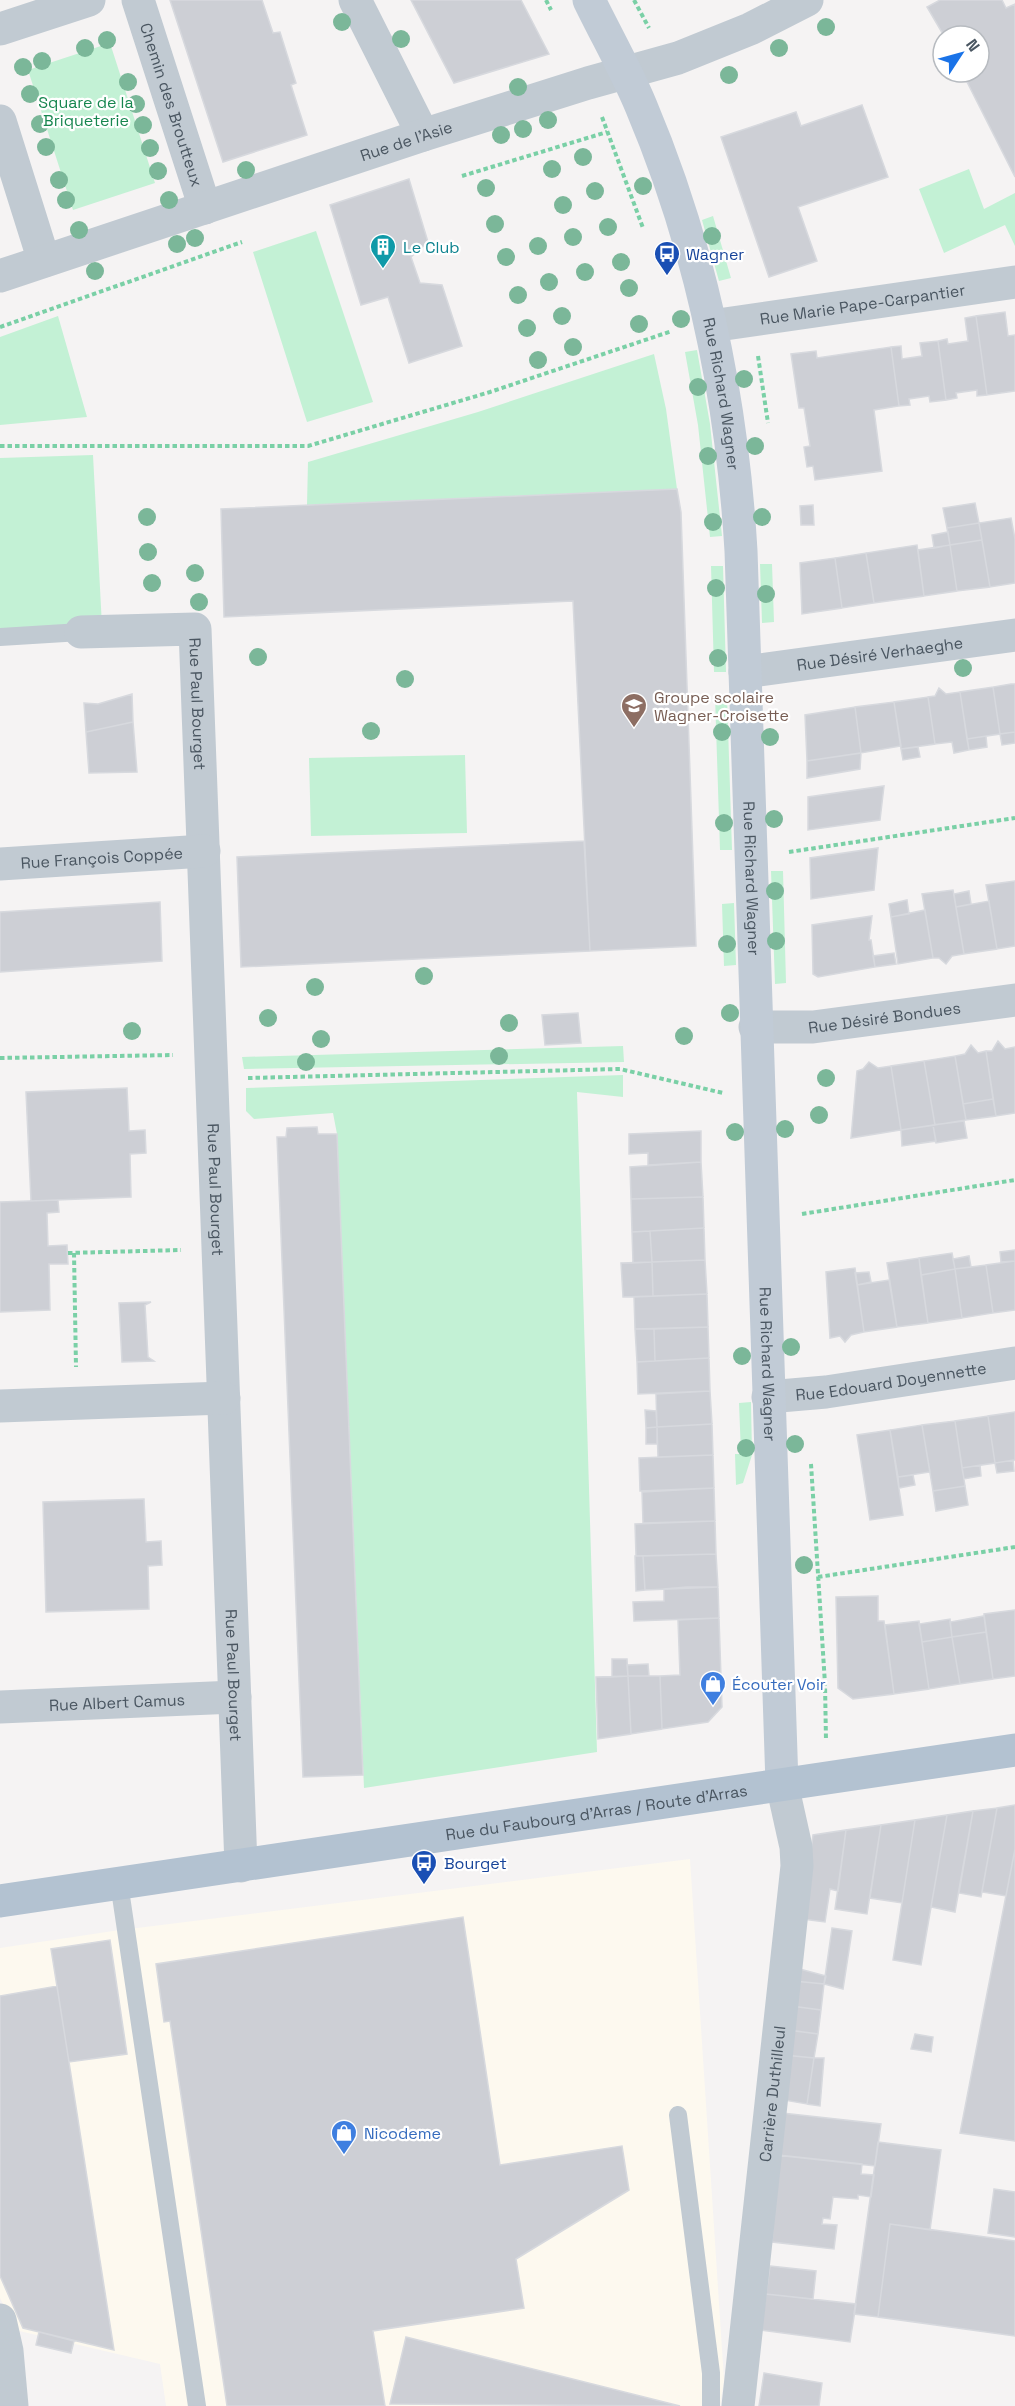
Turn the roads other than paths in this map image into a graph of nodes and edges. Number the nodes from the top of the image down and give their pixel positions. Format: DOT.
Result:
graph roads {
  1 [pos="89,0"];
  2 [pos="138,0"];
  3 [pos="355,0"];
  4 [pos="588,0"];
  5 [pos="807,0"];
  6 [pos="0,30"];
  7 [pos="626,74"];
  8 [pos="0,121"];
  9 [pos="423,135"];
  10 [pos="205,208"];
  11 [pos="44,261"];
  12 [pos="0,276"];
  13 [pos="1015,282"];
  14 [pos="711,326"];
  15 [pos="81,632"];
  16 [pos="1015,635"];
  17 [pos="0,637"];
  18 [pos="744,672"];
  19 [pos="204,851"];
  20 [pos="0,864"];
  21 [pos="1015,1000"];
  22 [pos="755,1027"];
  23 [pos="1015,1363"];
  24 [pos="768,1396"];
  25 [pos="224,1398"];
  26 [pos="0,1406"];
  27 [pos="235,1697"];
  28 [pos="0,1707"];
  29 [pos="1015,1750"];
  30 [pos="782,1785"];
  31 [pos="241,1866"];
  32 [pos="119,1883"];
  33 [pos="0,1901"];
  34 [pos="678,2115"];
  35 [pos="0,2320"];
  36 [pos="12,2406"];
  37 [pos="197,2406"];
  38 [pos="711,2406"];
  39 [pos="738,2406"];
  1 -- 6 [label="street"];
  2 -- 10 [label="street, Chemin des Broutteux"];
  3 -- 9 [label="street"];
  4 -- 7 [label="street, Rue Richard Wagner"];
  5 -- 7 [label="street, Rue de l'Asie"];
  7 -- 9 [label="street, Rue de l'Asie"];
  7 -- 14 [label="street, Rue Richard Wagner"];
  8 -- 11 [label="street"];
  9 -- 10 [label="street, Rue de l'Asie"];
  10 -- 11 [label="street, Rue de l'Asie"];
  11 -- 12 [label="street, Rue de l'Asie"];
  13 -- 14 [label="street, Rue Marie Pape-Carpantier"];
  14 -- 18 [label="street, Rue Richard Wagner"];
  15 -- 17 [label="lane"];
  15 -- 19 [label="street, Rue Paul Bourget"];
  16 -- 18 [label="street, Rue Désiré Verhaeghe"];
  18 -- 22 [label="street, Rue Richard Wagner"];
  19 -- 20 [label="street, Rue François Coppée"];
  19 -- 25 [label="street, Rue Paul Bourget"];
  21 -- 22 [label="street, Rue Désiré Bondues"];
  22 -- 24 [label="street, Rue Richard Wagner"];
  23 -- 24 [label="street, Rue Edouard Doyennette"];
  24 -- 30 [label="street, Rue Richard Wagner"];
  25 -- 26 [label="street"];
  25 -- 27 [label="street, Rue Paul Bourget"];
  27 -- 28 [label="street, Rue Albert Camus"];
  27 -- 31 [label="street, Rue Paul Bourget"];
  29 -- 30 [label="main road, Rue du Faubourg d'Arras / Route d'Arras"];
  30 -- 31 [label="main road, Rue du Faubourg d'Arras / Route d'Arras"];
  30 -- 39 [label="street, Carrière Duthilleul"];
  31 -- 32 [label="main road, Rue du Faubourg d'Arras / Route d'Arras"];
  32 -- 33 [label="main road, Rue du Faubourg d'Arras / Route d'Arras"];
  32 -- 37 [label="lane"];
  34 -- 38 [label="lane"];
  35 -- 36 [label="street"];
}
